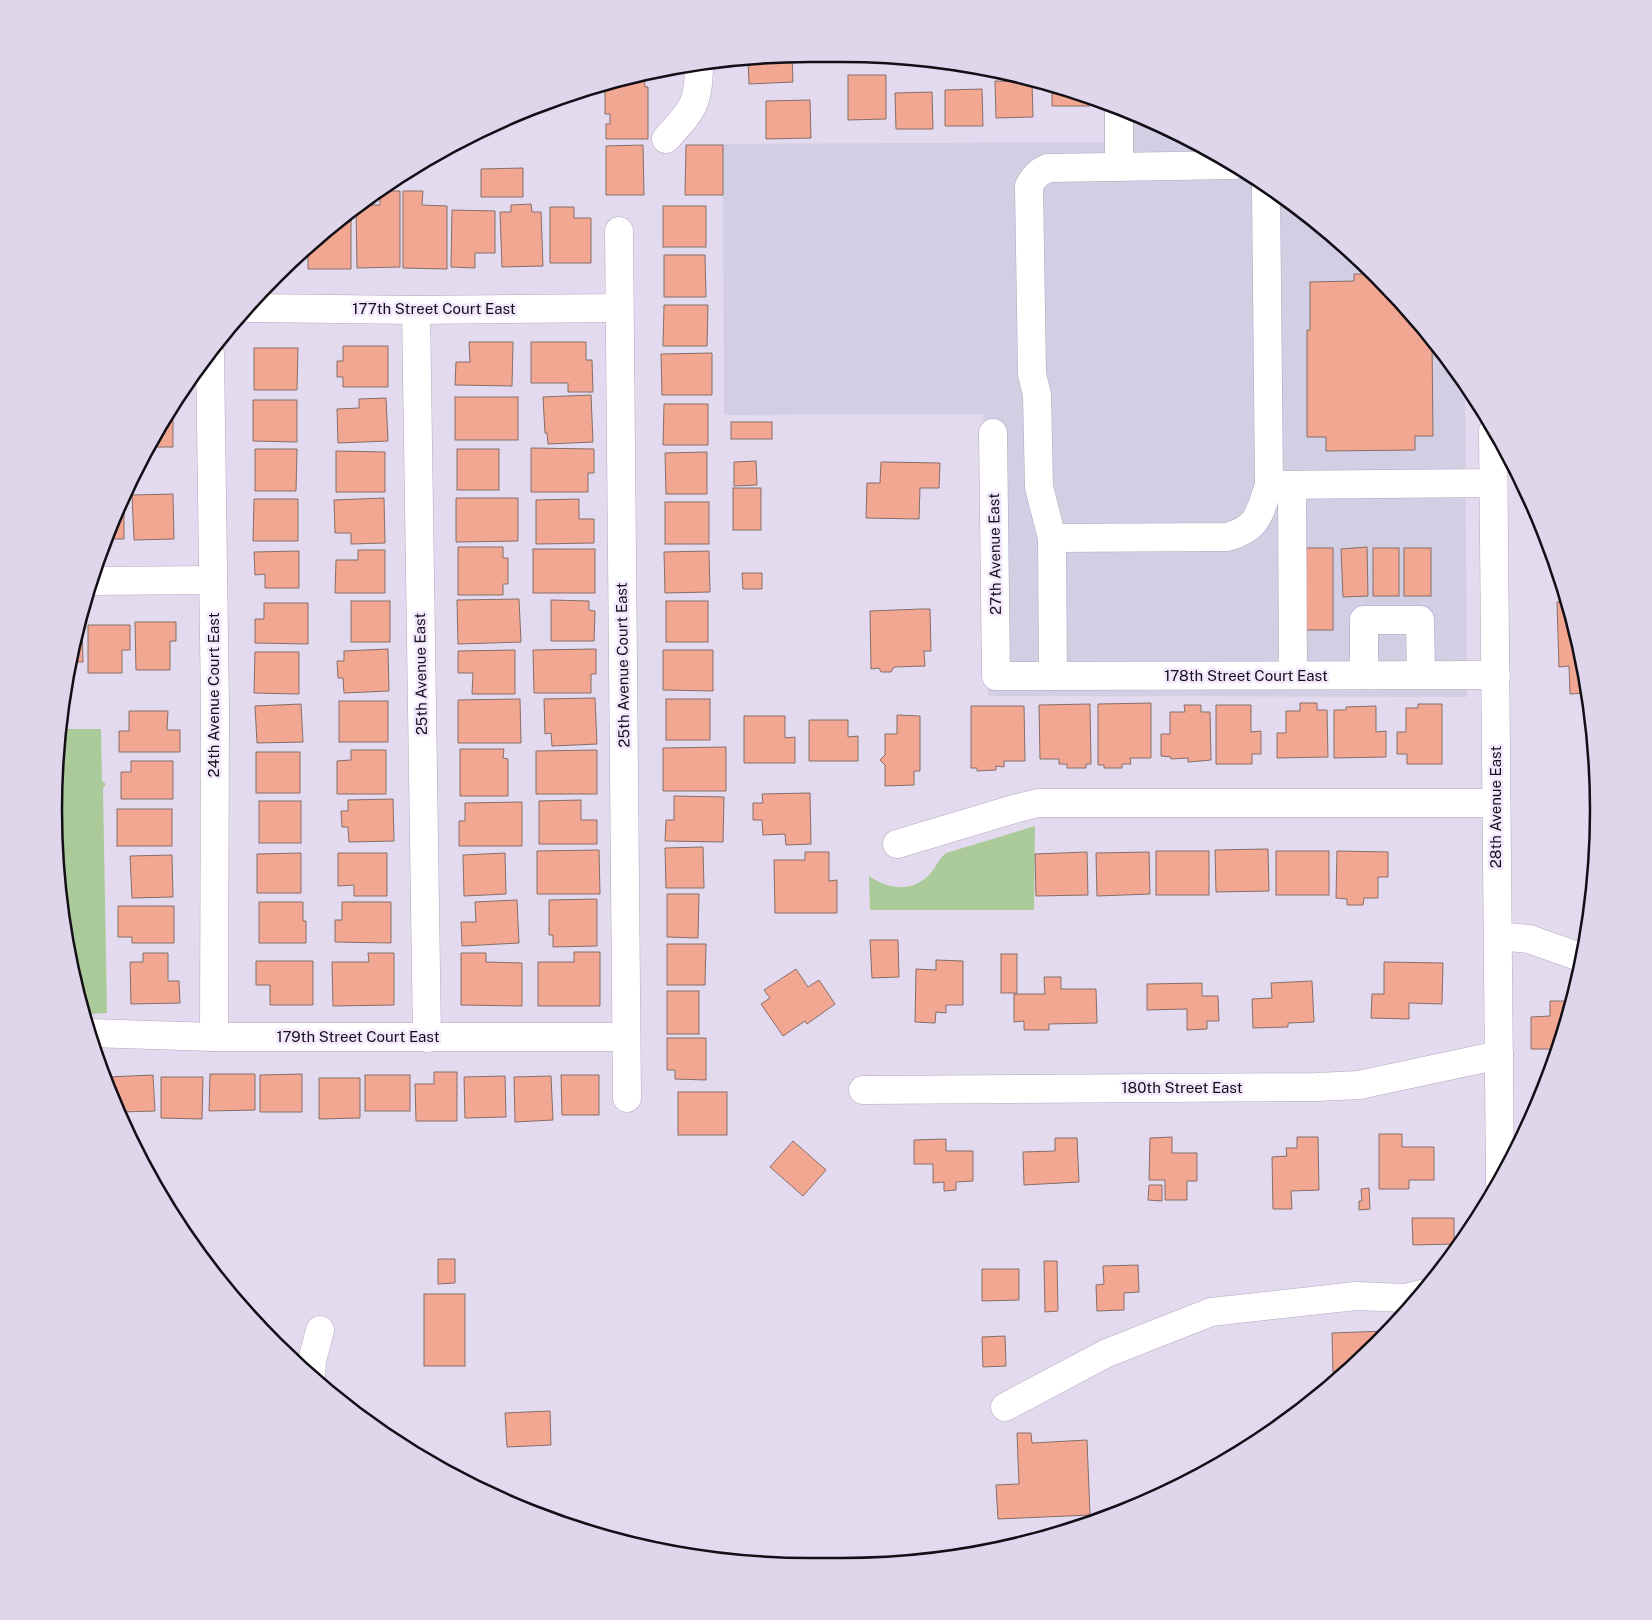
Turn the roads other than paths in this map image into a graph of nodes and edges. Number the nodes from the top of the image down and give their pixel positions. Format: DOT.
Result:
graph roads {
  1 [pos="699,71"];
  2 [pos="1119,116"];
  3 [pos="666,139"];
  4 [pos="1220,165"];
  5 [pos="1119,167"];
  6 [pos="1266,195"];
  7 [pos="619,231"];
  8 [pos="256,308"];
  9 [pos="619,308"];
  10 [pos="416,310"];
  11 [pos="207,369"];
  12 [pos="993,433"];
  13 [pos="1493,444"];
  14 [pos="1494,483"];
  15 [pos="1281,485"];
  16 [pos="1052,538"];
  17 [pos="213,580"];
  18 [pos="99,581"];
  19 [pos="1364,675"];
  20 [pos="1421,675"];
  21 [pos="1496,675"];
  22 [pos="996,676"];
  23 [pos="1053,676"];
  24 [pos="1293,676"];
  25 [pos="1495,803"];
  26 [pos="897,844"];
  27 [pos="1498,936"];
  28 [pos="1575,955"];
  29 [pos="97,1033"];
  30 [pos="214,1037"];
  31 [pos="626,1037"];
  32 [pos="427,1038"];
  33 [pos="1499,1055"];
  34 [pos="863,1090"];
  35 [pos="628,1098"];
  36 [pos="1500,1164"];
  37 [pos="1408,1299"];
  38 [pos="320,1330"];
  39 [pos="312,1367"];
  40 [pos="1005,1406"];
  1 -- 3 [label="street"];
  2 -- 5 [label="street"];
  4 -- 5 [label="street"];
  5 -- 16 [label="street"];
  6 -- 15 [label="street"];
  7 -- 9 [label="street, 25th Avenue Court East"];
  8 -- 10 [label="street, 177th Street Court East"];
  9 -- 10 [label="street, 177th Street Court East"];
  9 -- 31 [label="street, 25th Avenue Court East"];
  10 -- 32 [label="street, 25th Avenue East"];
  11 -- 17 [label="street, 24th Avenue Court East"];
  12 -- 22 [label="street, 27th Avenue East"];
  13 -- 14 [label="street, 28th Avenue East"];
  14 -- 15 [label="street"];
  14 -- 21 [label="street, 28th Avenue East"];
  15 -- 16 [label="street"];
  15 -- 24 [label="street"];
  16 -- 23 [label="street"];
  17 -- 18 [label="street"];
  17 -- 30 [label="street, 24th Avenue Court East"];
  19 -- 20 [label="street, 178th Street Court East"];
  19 -- 20 [label="street"];
  19 -- 24 [label="street, 178th Street Court East"];
  20 -- 21 [label="street, 178th Street Court East"];
  21 -- 25 [label="street, 28th Avenue East"];
  22 -- 23 [label="street, 178th Street Court East"];
  23 -- 24 [label="street, 178th Street Court East"];
  25 -- 26 [label="street"];
  25 -- 27 [label="street, 28th Avenue East"];
  27 -- 28 [label="street"];
  27 -- 33 [label="street, 28th Avenue East"];
  29 -- 30 [label="street, 179th Street Court East"];
  30 -- 32 [label="street, 179th Street Court East"];
  31 -- 32 [label="street, 179th Street Court East"];
  31 -- 35 [label="street, 25th Avenue Court East"];
  33 -- 34 [label="street, 180th Street East"];
  33 -- 36 [label="street, 28th Avenue East"];
  37 -- 40 [label="street"];
  38 -- 39 [label="street"];
}
